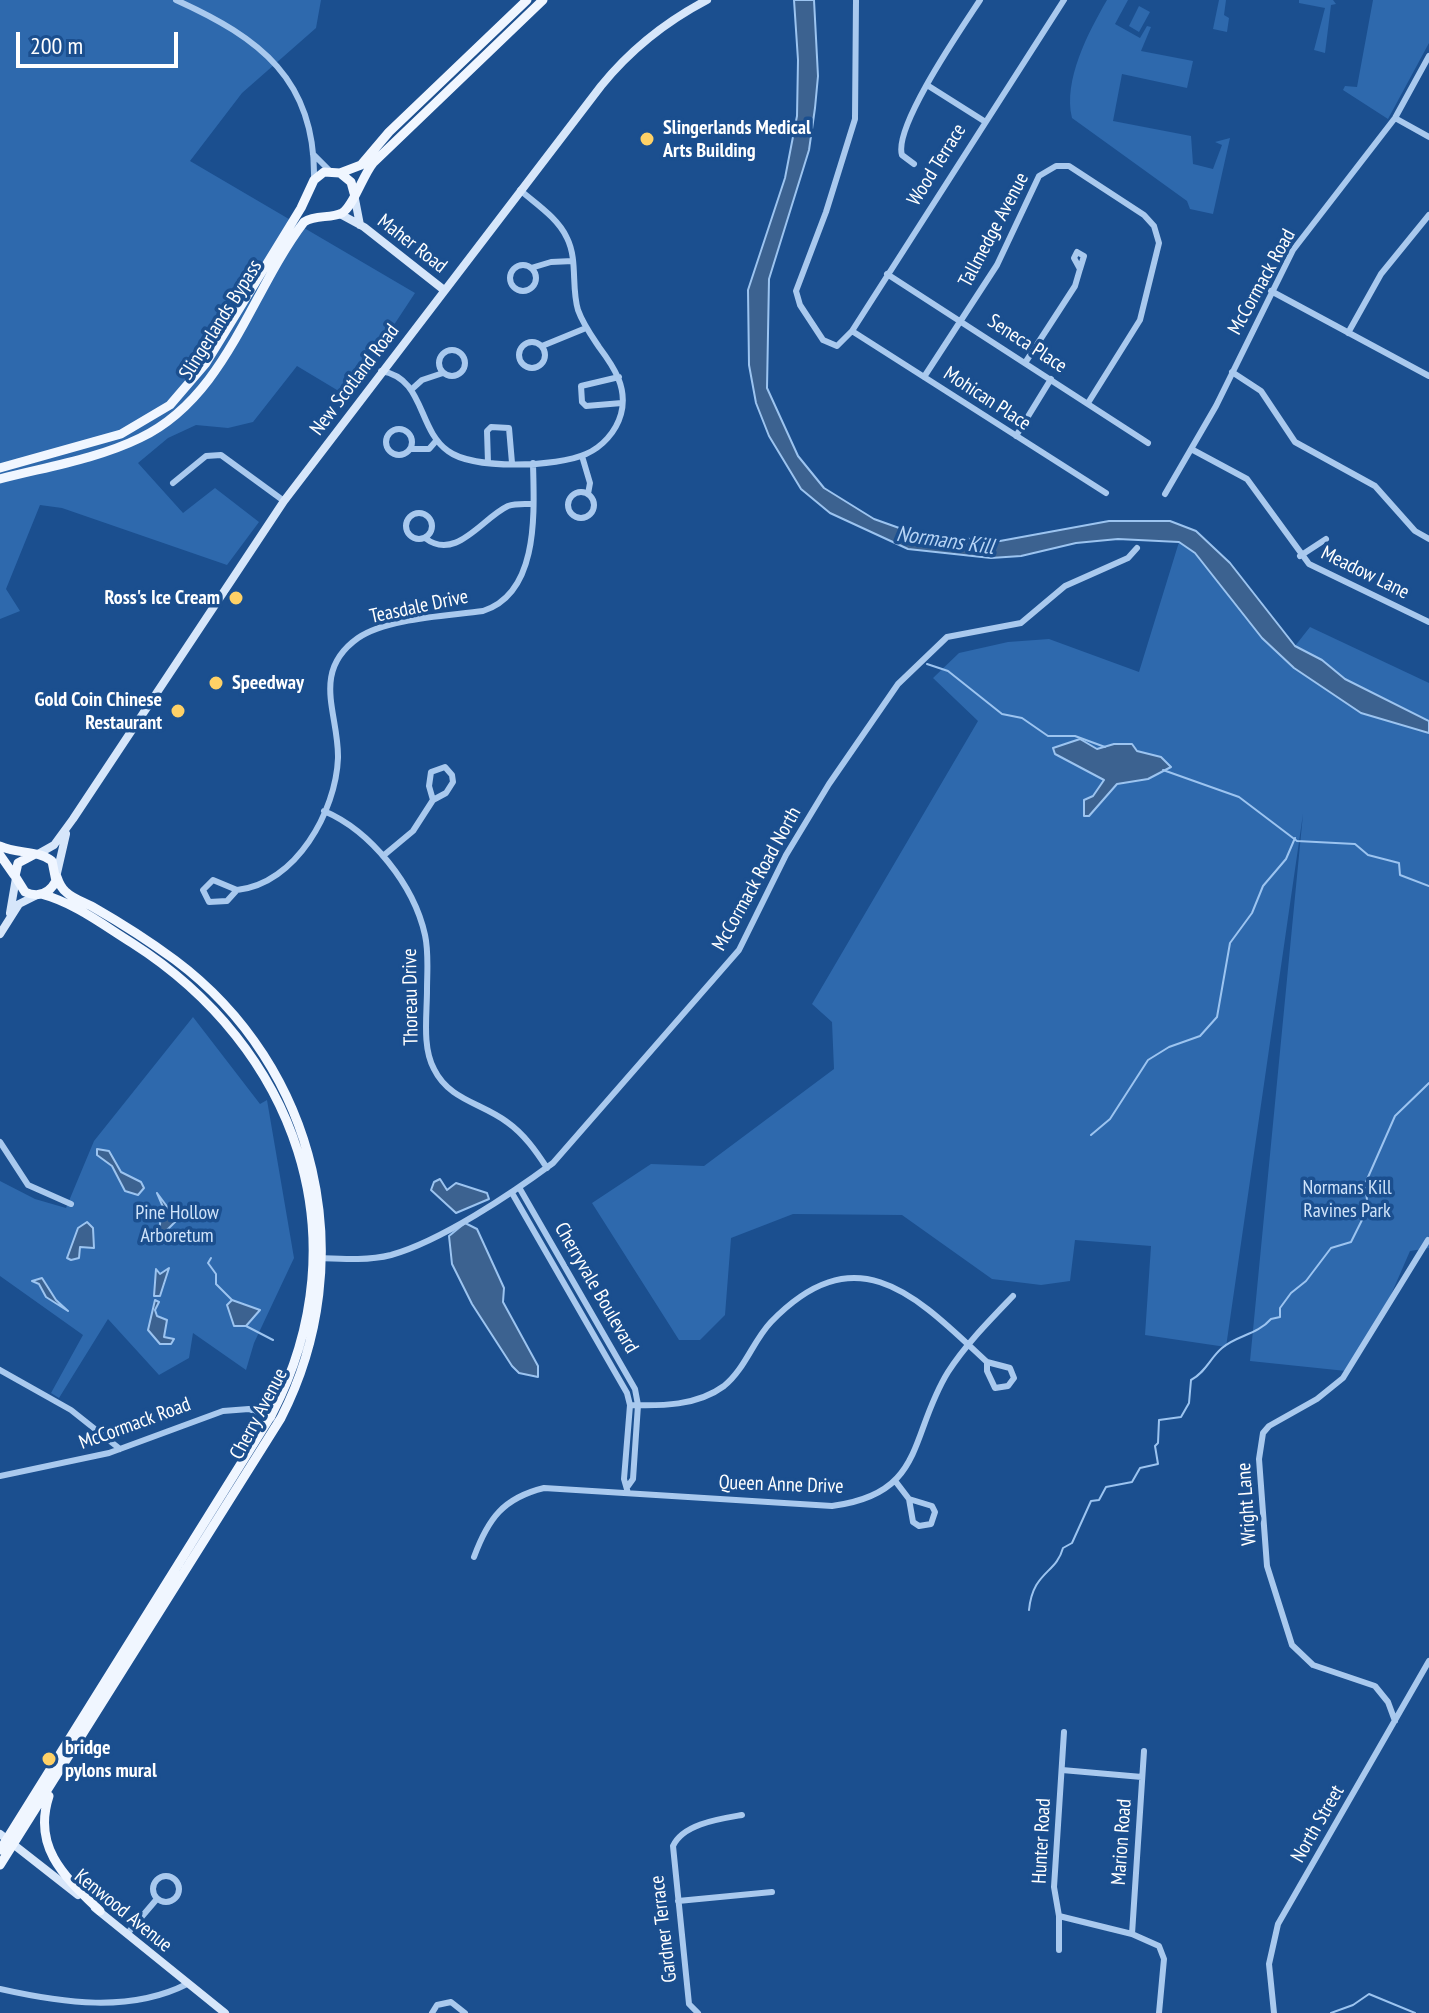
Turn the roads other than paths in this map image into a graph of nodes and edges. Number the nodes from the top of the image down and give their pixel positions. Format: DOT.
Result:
graph roads {
  1 [pos="176,0"];
  2 [pos="527,0"];
  3 [pos="543,0"];
  4 [pos="707,0"];
  5 [pos="856,0"];
  6 [pos="980,0"];
  7 [pos="1064,0"];
  8 [pos="1429,56"];
  9 [pos="927,85"];
  10 [pos="1395,118"];
  11 [pos="984,121"];
  12 [pos="1429,137"];
  13 [pos="312,152"];
  14 [pos="914,164"];
  15 [pos="335,172"];
  16 [pos="314,180"];
  17 [pos="520,190"];
  18 [pos="354,193"];
  19 [pos="309,194"];
  20 [pos="340,214"];
  21 [pos="326,215"];
  22 [pos="1429,215"];
  23 [pos="360,225"];
  24 [pos="573,261"];
  25 [pos="531,268"];
  26 [pos="1080,269"];
  27 [pos="887,274"];
  28 [pos="444,290"];
  29 [pos="1271,291"];
  30 [pos="961,320"];
  31 [pos="586,328"];
  32 [pos="852,331"];
  33 [pos="1348,333"];
  34 [pos="542,346"];
  35 [pos="393,356"];
  36 [pos="1025,363"];
  37 [pos="381,371"];
  38 [pos="1232,372"];
  39 [pos="443,373"];
  40 [pos="1428,374"];
  41 [pos="398,376"];
  42 [pos="619,377"];
  43 [pos="924,377"];
  44 [pos="1051,379"];
  45 [pos="412,389"];
  46 [pos="622,403"];
  47 [pos="1088,403"];
  48 [pos="1016,436"];
  49 [pos="436,441"];
  50 [pos="1148,443"];
  51 [pos="410,449"];
  52 [pos="1193,450"];
  53 [pos="582,456"];
  54 [pos="488,463"];
  55 [pos="512,463"];
  56 [pos="533,463"];
  57 [pos="0,468"];
  58 [pos="0,479"];
  59 [pos="173,483"];
  60 [pos="1106,493"];
  61 [pos="588,494"];
  62 [pos="1165,494"];
  63 [pos="284,501"];
  64 [pos="533,504"];
  65 [pos="425,538"];
  66 [pos="1326,539"];
  67 [pos="1429,539"];
  68 [pos="1137,548"];
  69 [pos="1300,556"];
  70 [pos="1429,622"];
  71 [pos="433,800"];
  72 [pos="324,811"];
  73 [pos="73,819"];
  74 [pos="0,846"];
  75 [pos="37,854"];
  76 [pos="0,855"];
  77 [pos="383,856"];
  78 [pos="57,875"];
  79 [pos="15,877"];
  80 [pos="237,890"];
  81 [pos="40,895"];
  82 [pos="10,914"];
  83 [pos="0,934"];
  84 [pos="0,1142"];
  85 [pos="547,1168"];
  86 [pos="520,1189"];
  87 [pos="512,1193"];
  88 [pos="71,1204"];
  89 [pos="1428,1240"];
  90 [pos="556,1250"];
  91 [pos="548,1254"];
  92 [pos="318,1258"];
  93 [pos="1013,1296"];
  94 [pos="589,1316"];
  95 [pos="968,1344"];
  96 [pos="987,1362"];
  97 [pos="0,1370"];
  98 [pos="634,1405"];
  99 [pos="274,1420"];
  100 [pos="121,1449"];
  101 [pos="0,1476"];
  102 [pos="896,1482"];
  103 [pos="628,1489"];
  104 [pos="909,1499"];
  105 [pos="474,1557"];
  106 [pos="1429,1661"];
  107 [pos="1395,1721"];
  108 [pos="1064,1732"];
  109 [pos="1144,1751"];
  110 [pos="1062,1770"];
  111 [pos="1142,1777"];
  112 [pos="49,1781"];
  113 [pos="742,1815"];
  114 [pos="7,1839"];
  115 [pos="0,1850"];
  116 [pos="0,1865"];
  117 [pos="772,1892"];
  118 [pos="156,1900"];
  119 [pos="678,1901"];
  120 [pos="100,1911"];
  121 [pos="1059,1916"];
  122 [pos="127,1934"];
  123 [pos="1132,1934"];
  124 [pos="1059,1950"];
  125 [pos="187,1984"];
  126 [pos="0,1989"];
  127 [pos="225,2013"];
  128 [pos="432,2013"];
  129 [pos="465,2013"];
  130 [pos="698,2013"];
  131 [pos="1159,2013"];
  132 [pos="1274,2013"];
  1 -- 13 [label="street"];
  2 -- 15 [label="main road"];
  3 -- 18 [label="main road"];
  4 -- 17 [label="street, New Scotland Road"];
  5 -- 32 [label="street, Wood Terrace"];
  6 -- 9 [label="street"];
  7 -- 11 [label="street, Wood Terrace"];
  8 -- 10 [label="street, McCormack Road"];
  9 -- 11 [label="street"];
  9 -- 14 [label="street"];
  10 -- 12 [label="street"];
  10 -- 29 [label="street, McCormack Road"];
  11 -- 27 [label="street, Wood Terrace"];
  13 -- 15 [label="street"];
  13 -- 16 [label="street"];
  15 -- 16 [label="main road"];
  15 -- 18 [label="main road"];
  16 -- 19 [label="main road"];
  17 -- 24 [label="street"];
  17 -- 28 [label="street, New Scotland Road"];
  18 -- 20 [label="main road"];
  18 -- 23 [label="street, Maher Road"];
  19 -- 21 [label="main road"];
  19 -- 57 [label="main road, Slingerlands Bypass"];
  20 -- 21 [label="main road"];
  20 -- 23 [label="street, Maher Road"];
  21 -- 58 [label="main road, Slingerlands Bypass"];
  22 -- 33 [label="street"];
  23 -- 28 [label="street, Maher Road"];
  24 -- 25 [label="street"];
  24 -- 31 [label="street"];
  25 -- 25 [label="street"];
  26 -- 36 [label="street"];
  27 -- 30 [label="street, Seneca Place"];
  27 -- 32 [label="street, Wood Terrace"];
  28 -- 35 [label="street, New Scotland Road"];
  29 -- 33 [label="street"];
  29 -- 38 [label="street, McCormack Road"];
  30 -- 36 [label="street, Seneca Place"];
  30 -- 43 [label="street, Tallmedge Avenue"];
  30 -- 47 [label="street, Tallmedge Avenue"];
  31 -- 34 [label="street"];
  31 -- 42 [label="street"];
  32 -- 43 [label="street, Mohican Place"];
  33 -- 40 [label="street"];
  34 -- 34 [label="street"];
  35 -- 37 [label="street, New Scotland Road"];
  35 -- 41 [label="street"];
  36 -- 44 [label="street, Seneca Place"];
  37 -- 41 [label="street"];
  37 -- 63 [label="street, New Scotland Road"];
  38 -- 52 [label="street, McCormack Road"];
  38 -- 67 [label="street"];
  39 -- 39 [label="street"];
  39 -- 45 [label="street"];
  41 -- 45 [label="street"];
  42 -- 46 [label="street"];
  42 -- 46 [label="street"];
  43 -- 48 [label="street, Mohican Place"];
  44 -- 47 [label="street, Seneca Place"];
  44 -- 48 [label="street"];
  45 -- 49 [label="street"];
  46 -- 53 [label="street"];
  47 -- 50 [label="street, Seneca Place"];
  48 -- 60 [label="street, Mohican Place"];
  49 -- 51 [label="street"];
  49 -- 54 [label="street"];
  51 -- 51 [label="street"];
  52 -- 62 [label="street, McCormack Road"];
  52 -- 69 [label="street, Meadow Lane"];
  53 -- 56 [label="street"];
  53 -- 61 [label="street"];
  54 -- 55 [label="street"];
  54 -- 55 [label="street"];
  55 -- 56 [label="street"];
  56 -- 64 [label="street, Teasdale Drive"];
  59 -- 63 [label="street"];
  61 -- 61 [label="street"];
  63 -- 73 [label="street, New Scotland Road"];
  64 -- 65 [label="street"];
  64 -- 72 [label="street, Teasdale Drive"];
  65 -- 65 [label="street"];
  66 -- 69 [label="street"];
  68 -- 85 [label="street, McCormack Road North"];
  69 -- 70 [label="street, Meadow Lane"];
  71 -- 71 [label="street"];
  71 -- 77 [label="street"];
  72 -- 77 [label="street, Thoreau Drive"];
  72 -- 80 [label="street, Teasdale Drive"];
  73 -- 75 [label="street, New Scotland Road"];
  73 -- 78 [label="street, New Scotland Road"];
  74 -- 75 [label="main road"];
  75 -- 78 [label="main road"];
  75 -- 79 [label="main road"];
  76 -- 79 [label="main road"];
  77 -- 85 [label="street, Thoreau Drive"];
  78 -- 81 [label="main road"];
  78 -- 92 [label="main road, Cherry Avenue"];
  79 -- 81 [label="main road"];
  79 -- 82 [label="street"];
  80 -- 80 [label="street, Teasdale Drive"];
  81 -- 82 [label="street"];
  81 -- 92 [label="main road, Cherry Avenue"];
  82 -- 83 [label="street"];
  84 -- 88 [label="street"];
  85 -- 86 [label="street, McCormack Road North"];
  86 -- 87 [label="street, McCormack Road North"];
  86 -- 90 [label="street, Cherryvale Boulevard"];
  87 -- 91 [label="street, Cherryvale Boulevard"];
  87 -- 92 [label="street, McCormack Road North"];
  89 -- 107 [label="street, Wright Lane"];
  90 -- 91 [label="street"];
  90 -- 94 [label="street, Cherryvale Boulevard"];
  91 -- 94 [label="street, Cherryvale Boulevard"];
  92 -- 99 [label="main road, Cherry Avenue"];
  93 -- 95 [label="street, Queen Anne Drive"];
  94 -- 98 [label="street, Cherryvale Boulevard"];
  95 -- 96 [label="street"];
  95 -- 98 [label="street"];
  95 -- 102 [label="street, Queen Anne Drive"];
  96 -- 96 [label="street"];
  97 -- 100 [label="street"];
  98 -- 103 [label="street"];
  99 -- 100 [label="street, McCormack Road"];
  99 -- 112 [label="main road, Cherry Avenue"];
  100 -- 101 [label="street, McCormack Road"];
  102 -- 103 [label="street, Queen Anne Drive"];
  102 -- 104 [label="street"];
  103 -- 105 [label="street, Queen Anne Drive"];
  104 -- 104 [label="street"];
  106 -- 107 [label="street, North Street"];
  107 -- 132 [label="street, North Street"];
  108 -- 110 [label="street, Hunter Road"];
  109 -- 111 [label="street, Marion Road"];
  110 -- 111 [label="street"];
  110 -- 121 [label="street, Hunter Road"];
  111 -- 123 [label="street, Marion Road"];
  112 -- 114 [label="main road, Cherry Avenue"];
  112 -- 120 [label="main road"];
  113 -- 119 [label="street, Gardner Terrace"];
  114 -- 115 [label="main road, Cherry Avenue"];
  114 -- 116 [label="main road, Cherry Avenue"];
  114 -- 120 [label="street, Kenwood Avenue"];
  117 -- 119 [label="street"];
  118 -- 118 [label="street"];
  118 -- 122 [label="street"];
  119 -- 130 [label="street, Gardner Terrace"];
  120 -- 122 [label="street, Kenwood Avenue"];
  121 -- 123 [label="street"];
  121 -- 124 [label="street, Hunter Road"];
  122 -- 125 [label="street, Kenwood Avenue"];
  123 -- 131 [label="street"];
  125 -- 126 [label="street"];
  125 -- 127 [label="street, Kenwood Avenue"];
  128 -- 129 [label="street"];
}
